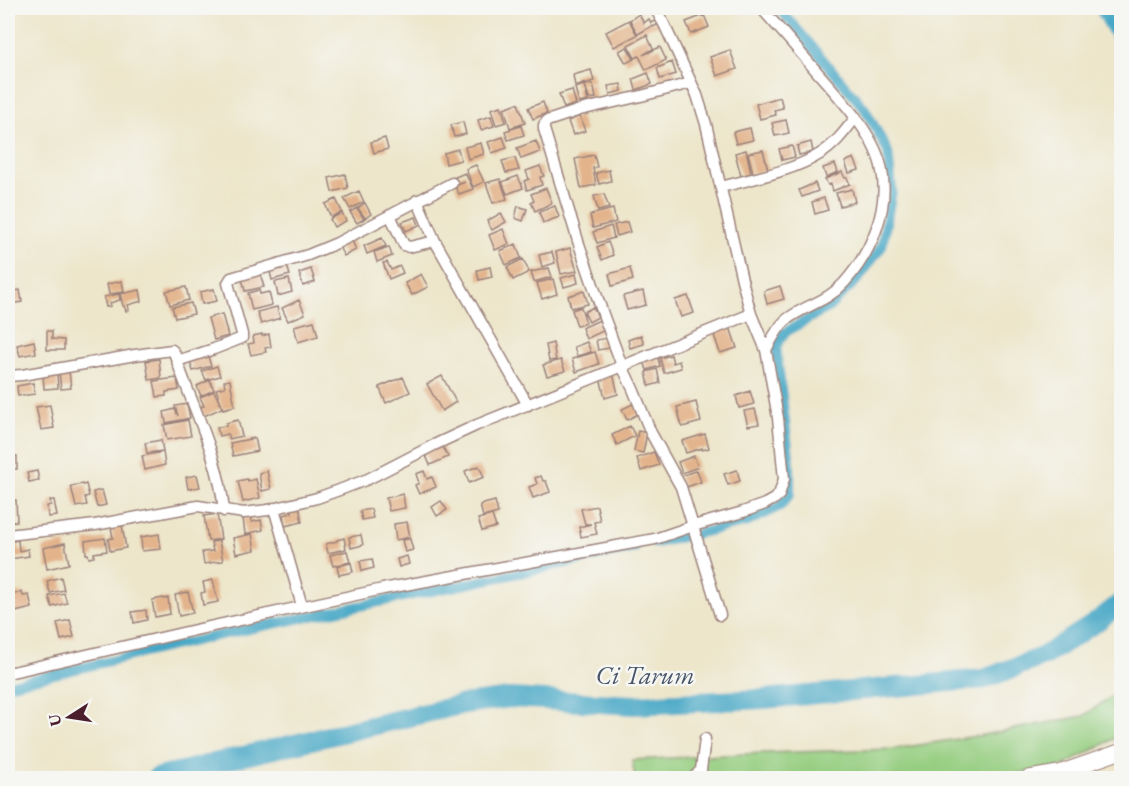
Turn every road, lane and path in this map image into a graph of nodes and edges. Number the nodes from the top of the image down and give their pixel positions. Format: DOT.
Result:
graph roads {
  1 [pos="655,8"];
  2 [pos="761,8"];
  3 [pos="691,83"];
  4 [pos="856,117"];
  5 [pos="452,183"];
  6 [pos="721,187"];
  7 [pos="417,200"];
  8 [pos="390,215"];
  9 [pos="435,241"];
  10 [pos="751,314"];
  11 [pos="766,350"];
  12 [pos="177,361"];
  13 [pos="622,366"];
  14 [pos="8,376"];
  15 [pos="528,405"];
  16 [pos="274,508"];
  17 [pos="224,511"];
  18 [pos="693,526"];
  19 [pos="8,535"];
  20 [pos="302,606"];
  21 [pos="720,615"];
  22 [pos="8,673"];
  23 [pos="705,739"];
  24 [pos="1122,751"];
  25 [pos="693,778"];
  26 [pos="1029,778"];
  1 -- 3 [label="street"];
  2 -- 4 [label="street"];
  3 -- 6 [label="street"];
  3 -- 13 [label="street"];
  4 -- 6 [label="street"];
  4 -- 11 [label="street"];
  5 -- 7 [label="street"];
  6 -- 10 [label="street"];
  7 -- 8 [label="street"];
  7 -- 9 [label="street"];
  8 -- 9 [label="street"];
  8 -- 12 [label="street"];
  9 -- 15 [label="street"];
  10 -- 11 [label="street"];
  10 -- 13 [label="street"];
  11 -- 18 [label="street"];
  12 -- 14 [label="street"];
  12 -- 17 [label="street"];
  13 -- 15 [label="street"];
  13 -- 18 [label="street"];
  15 -- 16 [label="street"];
  16 -- 17 [label="street"];
  16 -- 20 [label="street"];
  17 -- 19 [label="street"];
  18 -- 20 [label="street"];
  18 -- 21 [label="street"];
  20 -- 22 [label="street"];
  23 -- 25 [label="street"];
  24 -- 26 [label="main road"];
}
